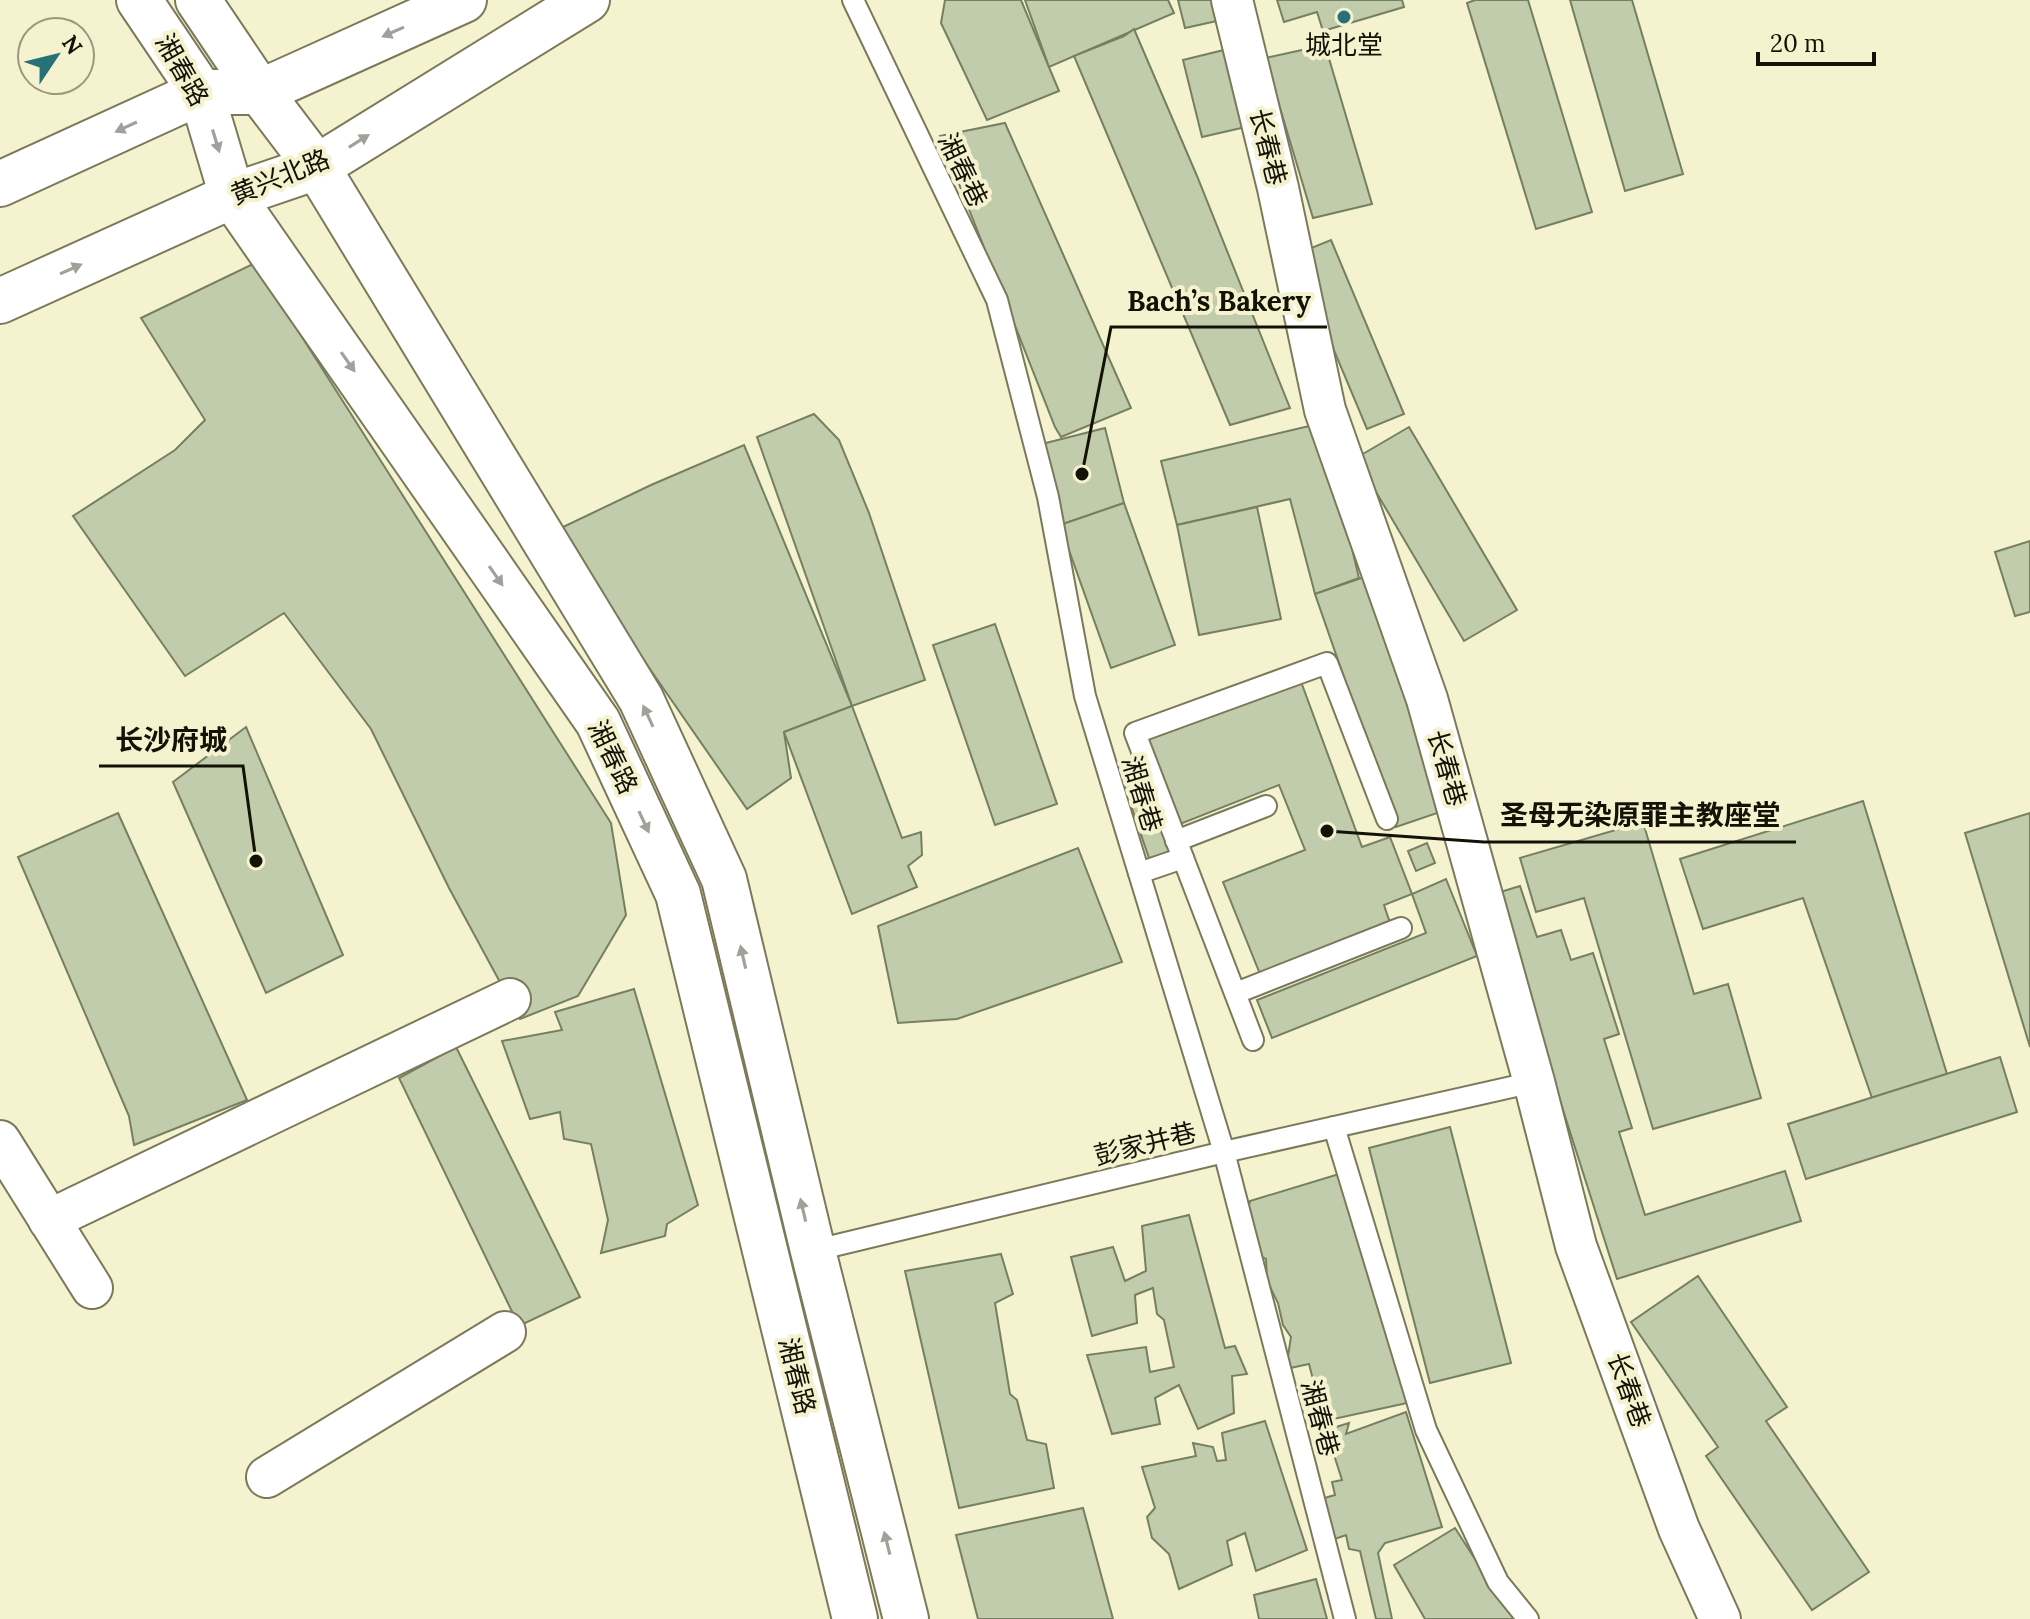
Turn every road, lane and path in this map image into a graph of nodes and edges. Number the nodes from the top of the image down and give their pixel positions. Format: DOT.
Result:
graph roads {
  1 [pos="139,0"];
  2 [pos="198,0"];
  3 [pos="464,0"];
  4 [pos="587,0"];
  5 [pos="853,0"];
  6 [pos="1232,0"];
  7 [pos="201,92"];
  8 [pos="260,92"];
  9 [pos="317,167"];
  10 [pos="0,184"];
  11 [pos="232,196"];
  12 [pos="0,301"];
  13 [pos="1266,806"];
  14 [pos="1387,819"];
  15 [pos="1179,850"];
  16 [pos="1139,873"];
  17 [pos="1401,928"];
  18 [pos="1236,993"];
  19 [pos="510,999"];
  20 [pos="1253,1040"];
  21 [pos="1534,1082"];
  22 [pos="1334,1127"];
  23 [pos="0,1141"];
  24 [pos="1224,1152"];
  25 [pos="49,1220"];
  26 [pos="813,1251"];
  27 [pos="769,1260"];
  28 [pos="92,1288"];
  29 [pos="505,1332"];
  30 [pos="267,1477"];
  31 [pos="855,1619"];
  32 [pos="906,1619"];
  33 [pos="1345,1619"];
  34 [pos="1528,1619"];
  35 [pos="1720,1619"];
  1 -- 7 [label="street, 湘春路"];
  2 -- 8 [label="street, 湘春路"];
  3 -- 8 [label="street, one-way"];
  9 -- 4 [label="street, 黄兴北路, one-way"];
  5 -- 16 [label="lane, 湘春巷"];
  6 -- 21 [label="street, 长春巷"];
  7 -- 8 [label="street"];
  7 -- 10 [label="street, one-way"];
  7 -- 11 [label="street, 湘春路, one-way"];
  8 -- 9 [label="street, 湘春路"];
  9 -- 11 [label="street, 黄兴北路"];
  26 -- 9 [label="street, 湘春路, one-way"];
  12 -- 11 [label="street, 黄兴北路, one-way"];
  11 -- 27 [label="street, 湘春路, one-way"];
  13 -- 15 [label="lane"];
  14 -- 15 [label="lane"];
  15 -- 16 [label="lane"];
  15 -- 18 [label="lane"];
  16 -- 24 [label="lane, 湘春巷"];
  17 -- 18 [label="lane"];
  18 -- 20 [label="lane"];
  19 -- 25 [label="street"];
  21 -- 22 [label="lane, 彭家并巷"];
  21 -- 35 [label="street, 长春巷"];
  22 -- 24 [label="lane, 彭家并巷"];
  22 -- 34 [label="lane"];
  23 -- 25 [label="street"];
  24 -- 26 [label="lane, 彭家并巷"];
  24 -- 33 [label="lane, 湘春巷"];
  25 -- 28 [label="street"];
  26 -- 27 [label="lane, 彭家并巷"];
  32 -- 26 [label="street, 湘春路, one-way"];
  27 -- 31 [label="street, 湘春路"];
  29 -- 30 [label="street"];
}
